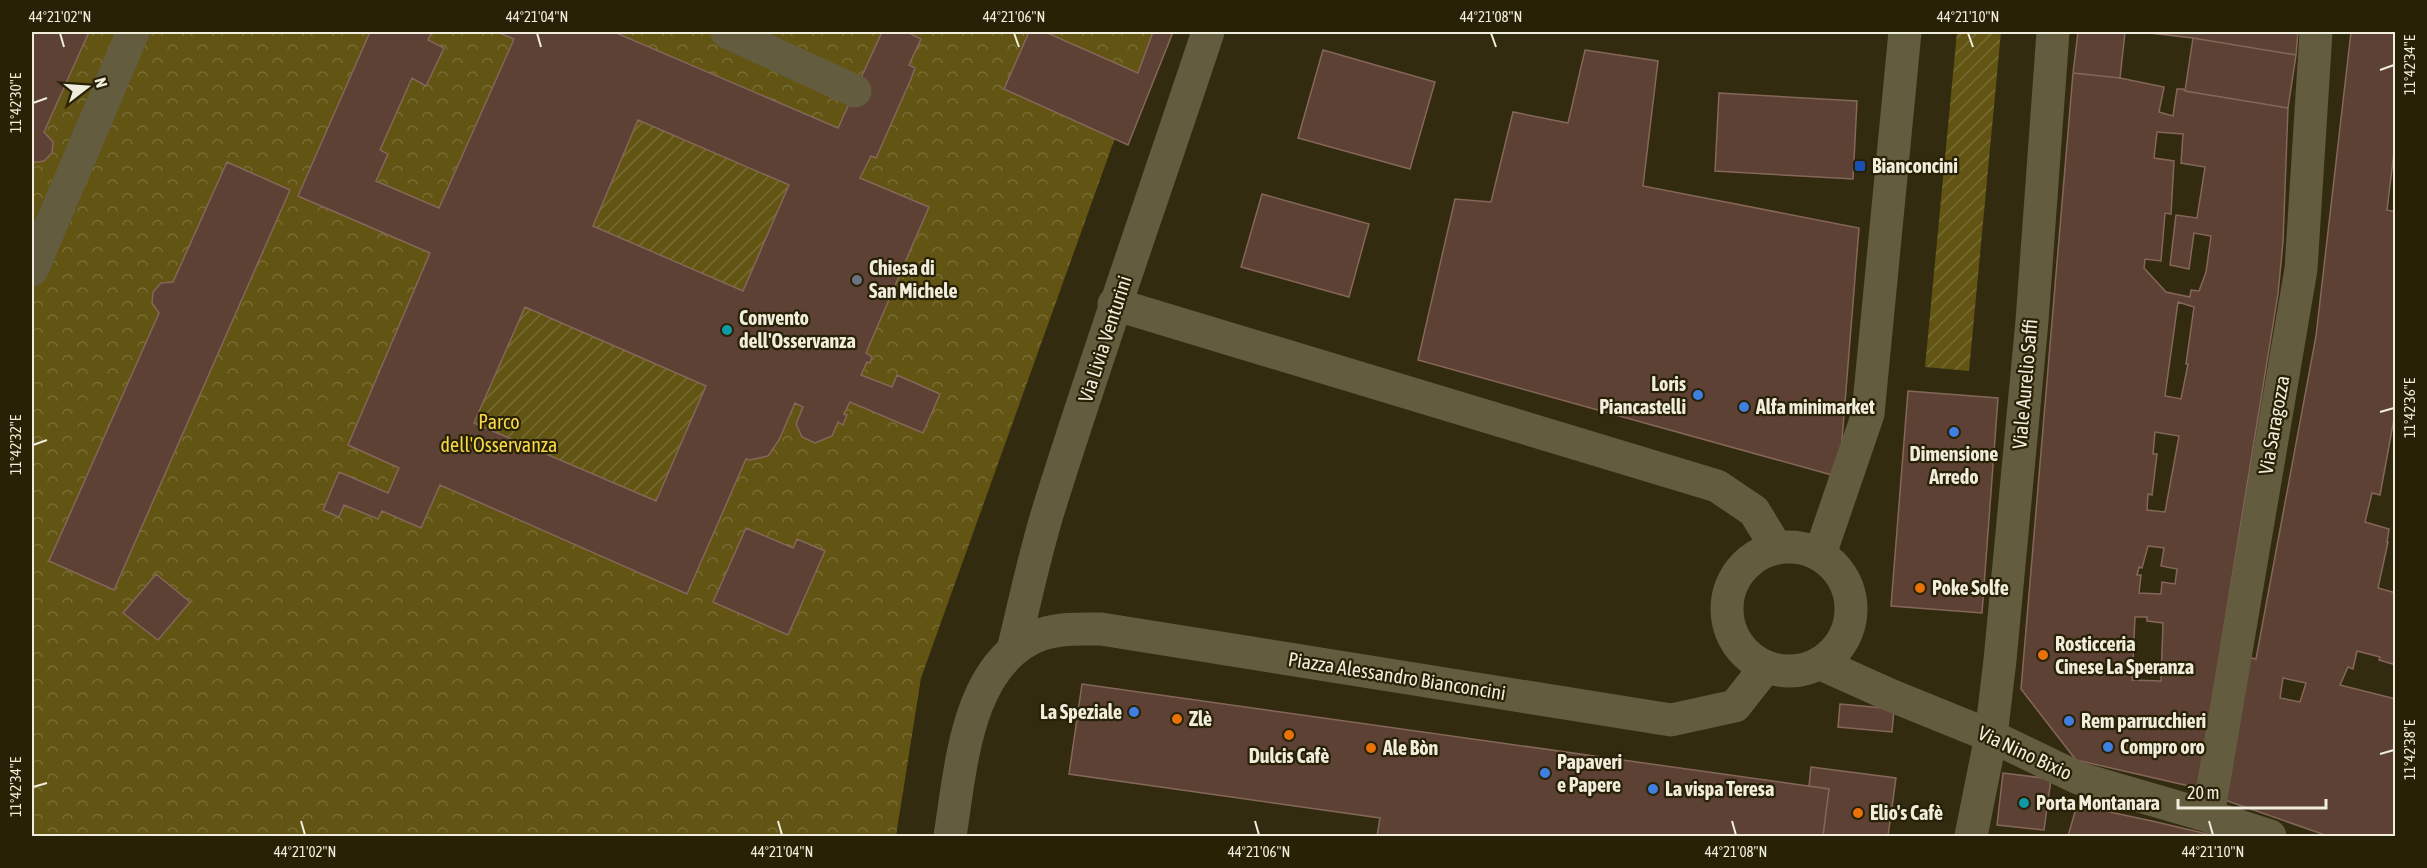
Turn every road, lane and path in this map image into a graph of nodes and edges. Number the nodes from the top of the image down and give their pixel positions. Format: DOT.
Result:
graph roads {
  1 [pos="133,32"];
  2 [pos="727,32"];
  3 [pos="1208,32"];
  4 [pos="1905,32"];
  5 [pos="2053,32"];
  6 [pos="2316,32"];
  7 [pos="855,91"];
  8 [pos="32,270"];
  9 [pos="1114,304"];
  10 [pos="1776,547"];
  11 [pos="1820,554"];
  12 [pos="1013,650"];
  13 [pos="1821,664"];
  14 [pos="1765,668"];
  15 [pos="1991,736"];
  16 [pos="2208,816"];
  17 [pos="950,837"];
  18 [pos="1971,837"];
  19 [pos="2270,837"];
  1 -- 8 [label="street"];
  2 -- 7 [label="street"];
  3 -- 9 [label="street, Via Livia Venturini"];
  4 -- 11 [label="street"];
  5 -- 15 [label="street, Viale Aurelio Saffi"];
  6 -- 16 [label="street, Via Saragozza"];
  9 -- 10 [label="street"];
  9 -- 12 [label="street, Via Livia Venturini"];
  10 -- 11 [label="street"];
  10 -- 14 [label="street"];
  11 -- 13 [label="street"];
  12 -- 14 [label="street, Piazza Alessandro Bianconcini"];
  12 -- 17 [label="street"];
  13 -- 14 [label="street"];
  13 -- 15 [label="street, Via Nino Bixio"];
  15 -- 16 [label="street, Via Nino Bixio"];
  15 -- 18 [label="street, Viale Aurelio Saffi"];
  16 -- 19 [label="street, Via Nino Bixio"];
}
